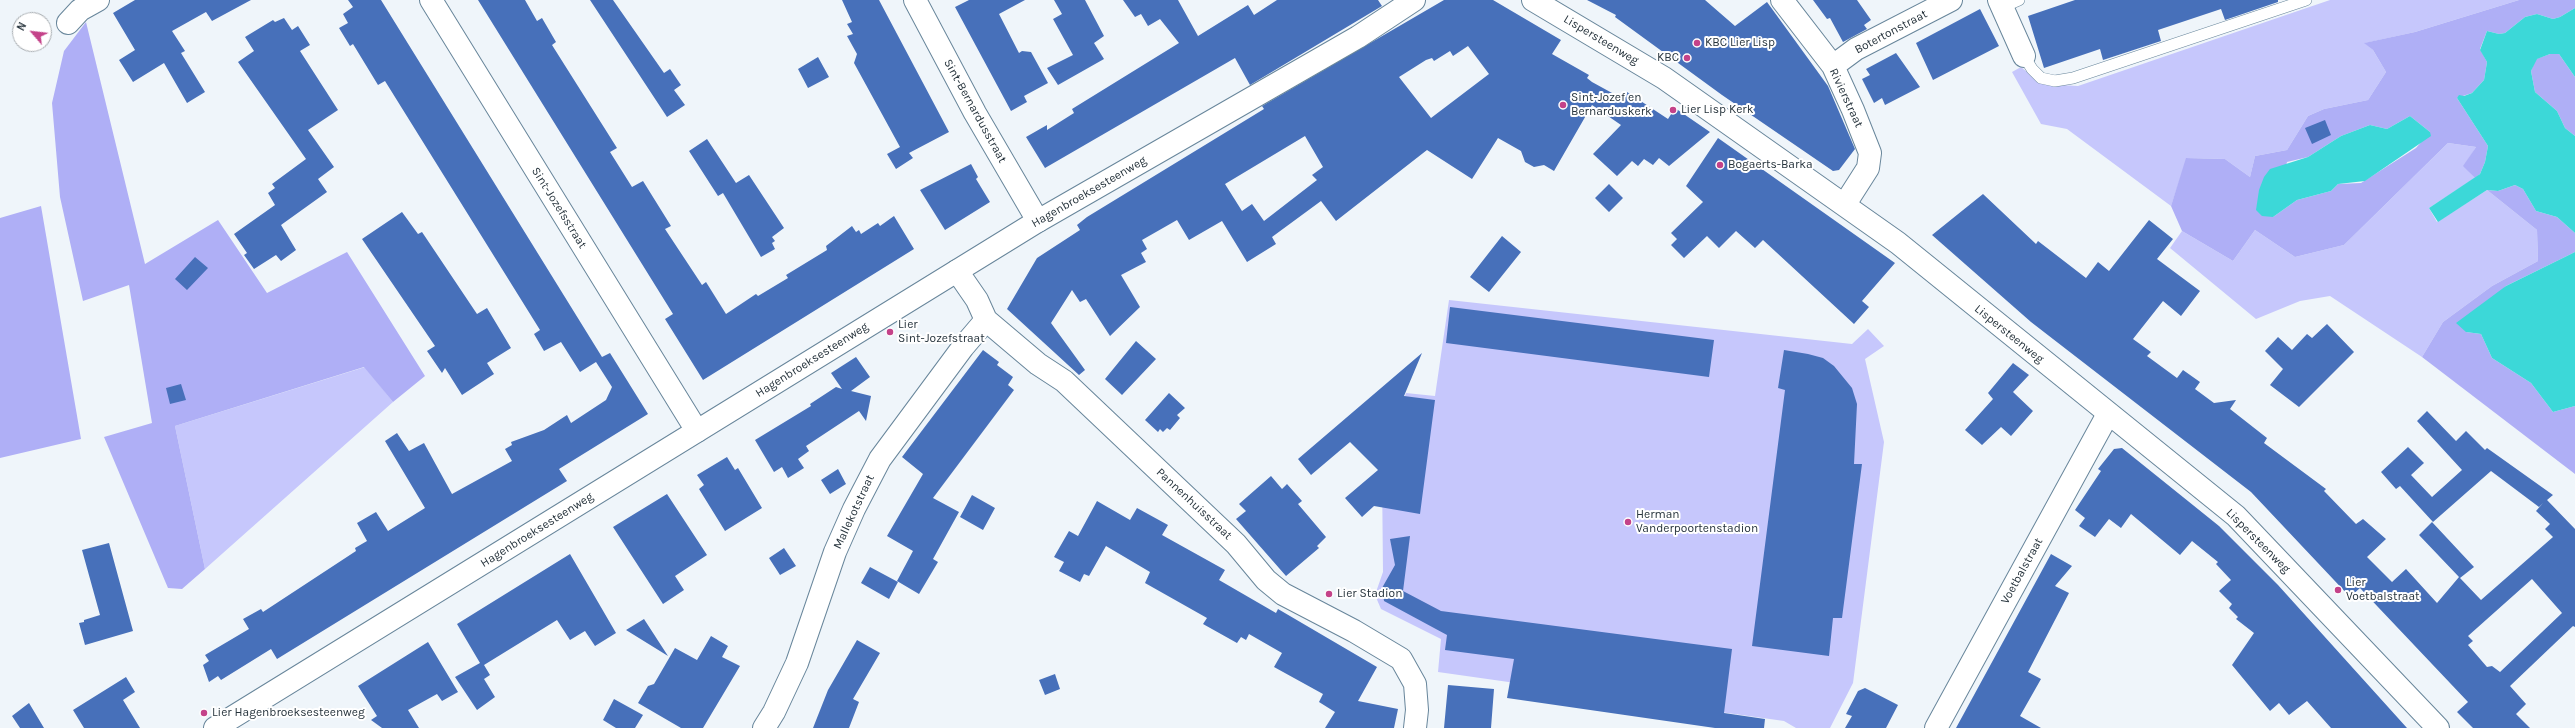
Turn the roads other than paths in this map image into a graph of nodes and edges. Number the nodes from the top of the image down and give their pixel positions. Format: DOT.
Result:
graph roads {
  1 [pos="98,0"];
  2 [pos="431,0"];
  3 [pos="915,0"];
  4 [pos="1414,0"];
  5 [pos="1533,0"];
  6 [pos="1782,0"];
  7 [pos="1951,0"];
  8 [pos="2306,0"];
  9 [pos="2007,2"];
  10 [pos="68,23"];
  11 [pos="2024,56"];
  12 [pos="1832,66"];
  13 [pos="1845,204"];
  14 [pos="1038,222"];
  15 [pos="957,271"];
  16 [pos="986,320"];
  17 [pos="2108,414"];
  18 [pos="692,423"];
  19 [pos="215,728"];
  20 [pos="764,728"];
  21 [pos="1415,728"];
  22 [pos="1936,728"];
  23 [pos="2438,728"];
  1 -- 10 [label="street"];
  2 -- 18 [label="street, Sint-Jozefsstraat"];
  3 -- 14 [label="street, Sint-Bernardusstraat"];
  4 -- 14 [label="street, Hagenbroeksesteenweg"];
  5 -- 13 [label="street, Lispersteenweg"];
  6 -- 12 [label="street, Rivierstraat"];
  7 -- 12 [label="street, Botertonstraat"];
  8 -- 11 [label="lane"];
  9 -- 11 [label="street"];
  12 -- 13 [label="street, Rivierstraat"];
  13 -- 17 [label="street, Lispersteenweg"];
  14 -- 15 [label="street, Hagenbroeksesteenweg"];
  15 -- 16 [label="street, Pannenhuisstraat"];
  15 -- 18 [label="street, Hagenbroeksesteenweg"];
  16 -- 20 [label="street, Mallekotstraat"];
  16 -- 21 [label="street, Pannenhuisstraat"];
  17 -- 22 [label="street, Voetbalstraat"];
  17 -- 23 [label="street, Lispersteenweg"];
  18 -- 19 [label="street, Hagenbroeksesteenweg"];
}
